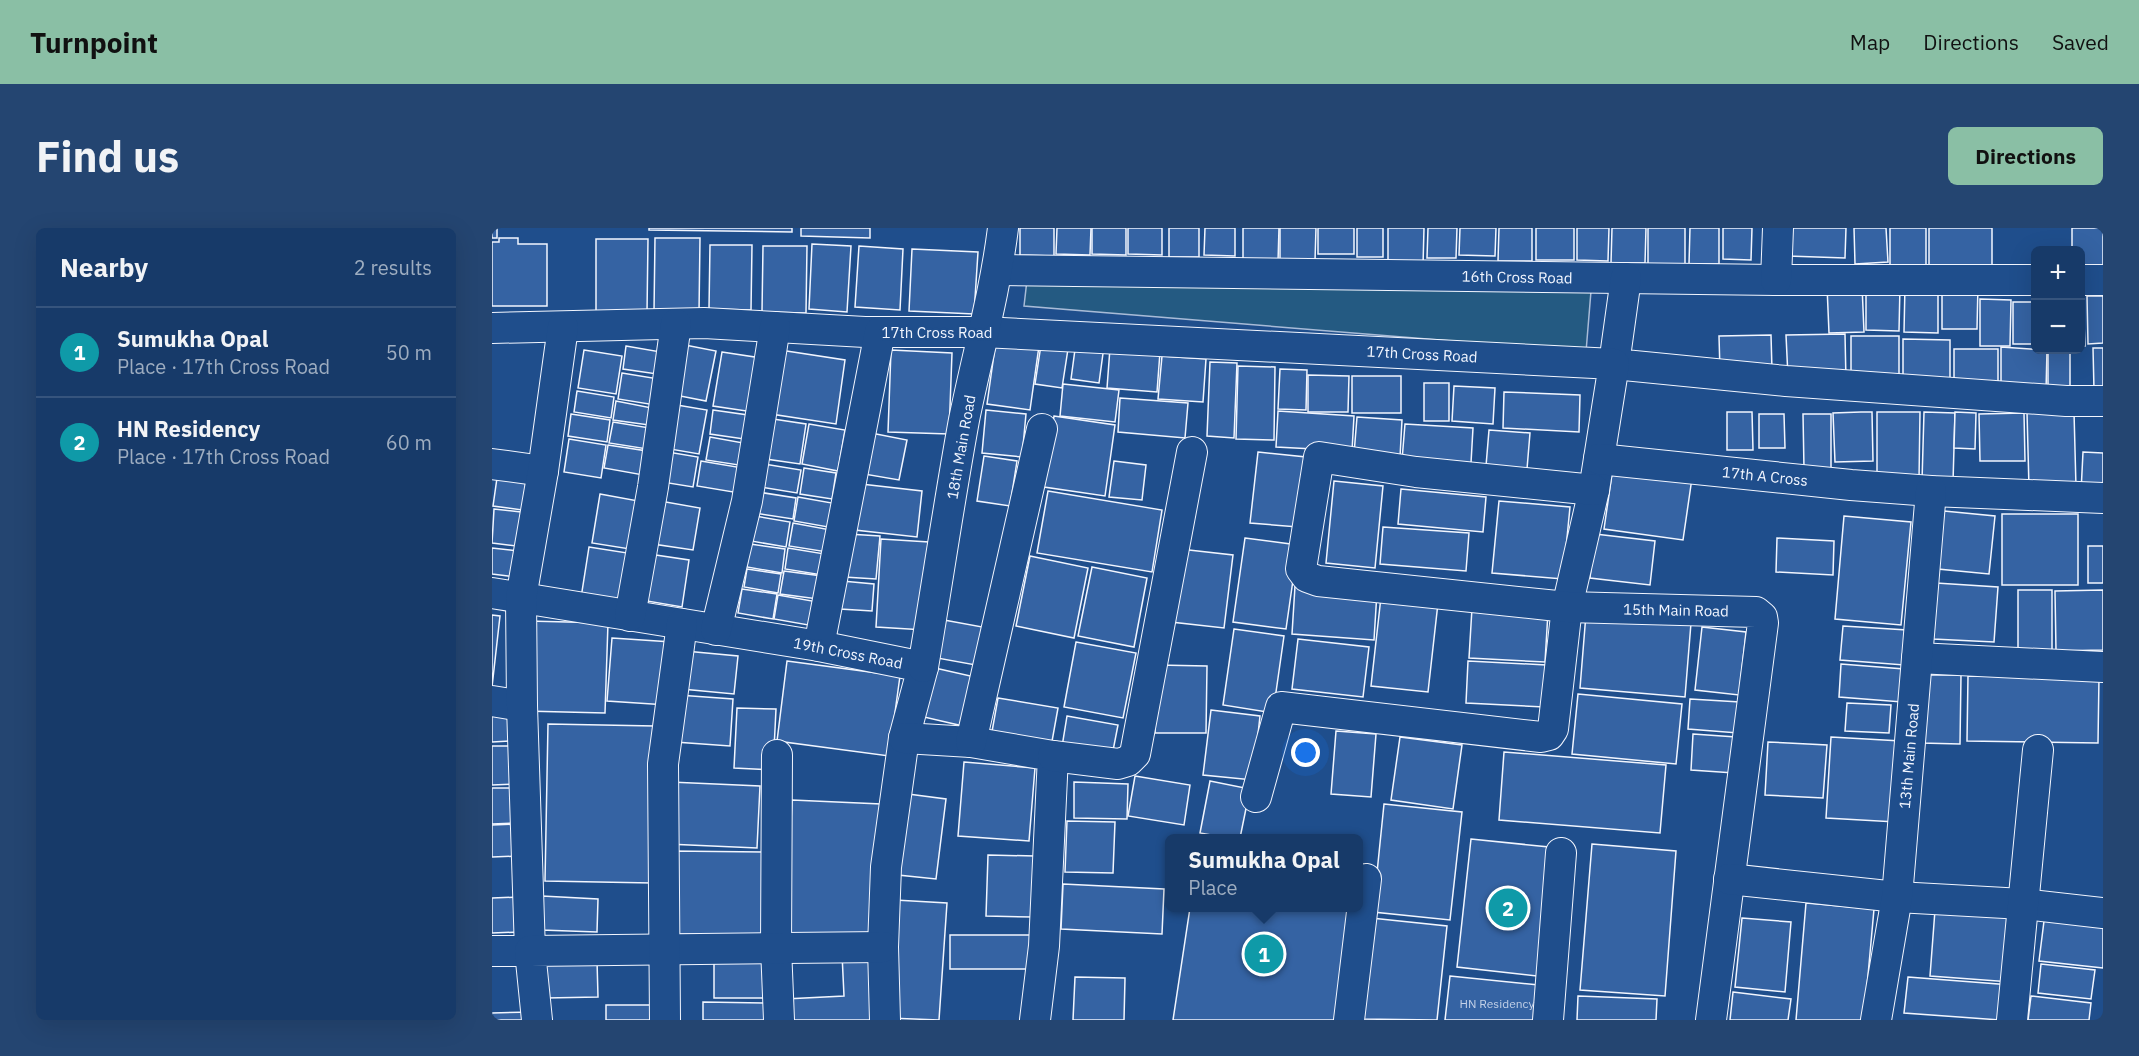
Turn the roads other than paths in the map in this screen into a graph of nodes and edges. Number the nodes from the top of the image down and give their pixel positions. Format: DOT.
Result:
graph roads {
  1 [pos="1003,228"];
  2 [pos="1778,228"];
  3 [pos="998,270"];
  4 [pos="1626,278"];
  5 [pos="1776,280"];
  6 [pos="2031,280"];
  7 [pos="2085,280"];
  8 [pos="2103,280"];
  9 [pos="676,324"];
  10 [pos="563,327"];
  11 [pos="775,327"];
  12 [pos="492,328"];
  13 [pos="880,332"];
  14 [pos="982,332"];
  15 [pos="1614,364"];
  16 [pos="2103,401"];
  17 [pos="1042,429"];
  18 [pos="1192,452"];
  19 [pos="1599,459"];
  20 [pos="492,464"];
  21 [pos="543,471"];
  22 [pos="1594,490"];
  23 [pos="1932,491"];
  24 [pos="2103,498"];
  25 [pos="492,593"];
  26 [pos="521,598"];
  27 [pos="1567,607"];
  28 [pos="630,616"];
  29 [pos="682,624"];
  30 [pos="716,630"];
  31 [pos="819,646"];
  32 [pos="1917,658"];
  33 [pos="923,667"];
  34 [pos="2103,667"];
  35 [pos="492,701"];
  36 [pos="522,706"];
  37 [pos="904,738"];
  38 [pos="971,742"];
  39 [pos="2038,750"];
  40 [pos="777,755"];
  41 [pos="1053,756"];
  42 [pos="1256,797"];
  43 [pos="1561,853"];
  44 [pos="1366,879"];
  45 [pos="1729,879"];
  46 [pos="1897,897"];
  47 [pos="1363,904"];
  48 [pos="2023,904"];
  49 [pos="1362,912"];
  50 [pos="2103,913"];
  51 [pos="883,946"];
  52 [pos="776,947"];
  53 [pos="665,948"];
  54 [pos="492,951"];
  55 [pos="530,951"];
  56 [pos="537,1020"];
  57 [pos="666,1020"];
  58 [pos="779,1020"];
  59 [pos="885,1020"];
  60 [pos="1035,1020"];
  61 [pos="1349,1020"];
  62 [pos="1548,1020"];
  63 [pos="1711,1020"];
  64 [pos="1876,1020"];
  65 [pos="2012,1020"];
  1 -- 3 [label="street, 18th Main Road"];
  2 -- 5 [label="street"];
  3 -- 4 [label="street, 16th Cross Road"];
  3 -- 14 [label="street, 18th Main Road"];
  4 -- 5 [label="street, 16th Cross Road"];
  4 -- 15 [label="street"];
  5 -- 6 [label="street, 16th Cross Road"];
  7 -- 8 [label="street"];
  9 -- 10 [label="street, 17th Cross Road"];
  9 -- 11 [label="street, 17th Cross Road"];
  9 -- 28 [label="street"];
  10 -- 12 [label="street, 17th Cross Road"];
  10 -- 21 [label="street"];
  11 -- 13 [label="street, 17th Cross Road"];
  11 -- 30 [label="street"];
  13 -- 14 [label="street, 17th Cross Road"];
  13 -- 31 [label="street"];
  14 -- 15 [label="street, 17th Cross Road"];
  14 -- 33 [label="street, 18th Main Road"];
  15 -- 16 [label="street, 17th Cross Road"];
  15 -- 19 [label="street"];
  17 -- 38 [label="street"];
  18 -- 41 [label="street"];
  19 -- 22 [label="street"];
  19 -- 23 [label="street, 17th A Cross"];
  20 -- 21 [label="street"];
  21 -- 26 [label="street"];
  22 -- 27 [label="street"];
  22 -- 27 [label="street, 15th Main Road"];
  23 -- 24 [label="street, 17th A Cross"];
  23 -- 32 [label="street, 13th Main Road"];
  25 -- 26 [label="street, 19th Cross Road"];
  26 -- 28 [label="street, 19th Cross Road"];
  26 -- 36 [label="street"];
  27 -- 42 [label="street"];
  27 -- 45 [label="street, 15th Main Road"];
  28 -- 29 [label="street, 19th Cross Road"];
  29 -- 30 [label="street, 19th Cross Road"];
  29 -- 53 [label="street"];
  30 -- 31 [label="street, 19th Cross Road"];
  31 -- 33 [label="street, 19th Cross Road"];
  32 -- 34 [label="street"];
  32 -- 46 [label="street, 13th Main Road"];
  33 -- 37 [label="street, 19th Cross Road"];
  35 -- 36 [label="street"];
  36 -- 55 [label="street"];
  37 -- 38 [label="street"];
  37 -- 51 [label="street, 19th Cross Road"];
  38 -- 41 [label="street"];
  39 -- 48 [label="street"];
  40 -- 52 [label="street"];
  41 -- 60 [label="street"];
  43 -- 62 [label="street"];
  44 -- 47 [label="street"];
  45 -- 46 [label="street"];
  45 -- 63 [label="street, 15th Main Road"];
  46 -- 48 [label="street"];
  46 -- 64 [label="street, 13th Main Road"];
  48 -- 50 [label="street"];
  48 -- 65 [label="street"];
  49 -- 61 [label="street"];
  51 -- 52 [label="street"];
  51 -- 59 [label="street, 19th Cross Road"];
  52 -- 53 [label="street"];
  52 -- 58 [label="street"];
  53 -- 55 [label="street"];
  53 -- 57 [label="street"];
  54 -- 55 [label="street"];
  55 -- 56 [label="street"];
}
